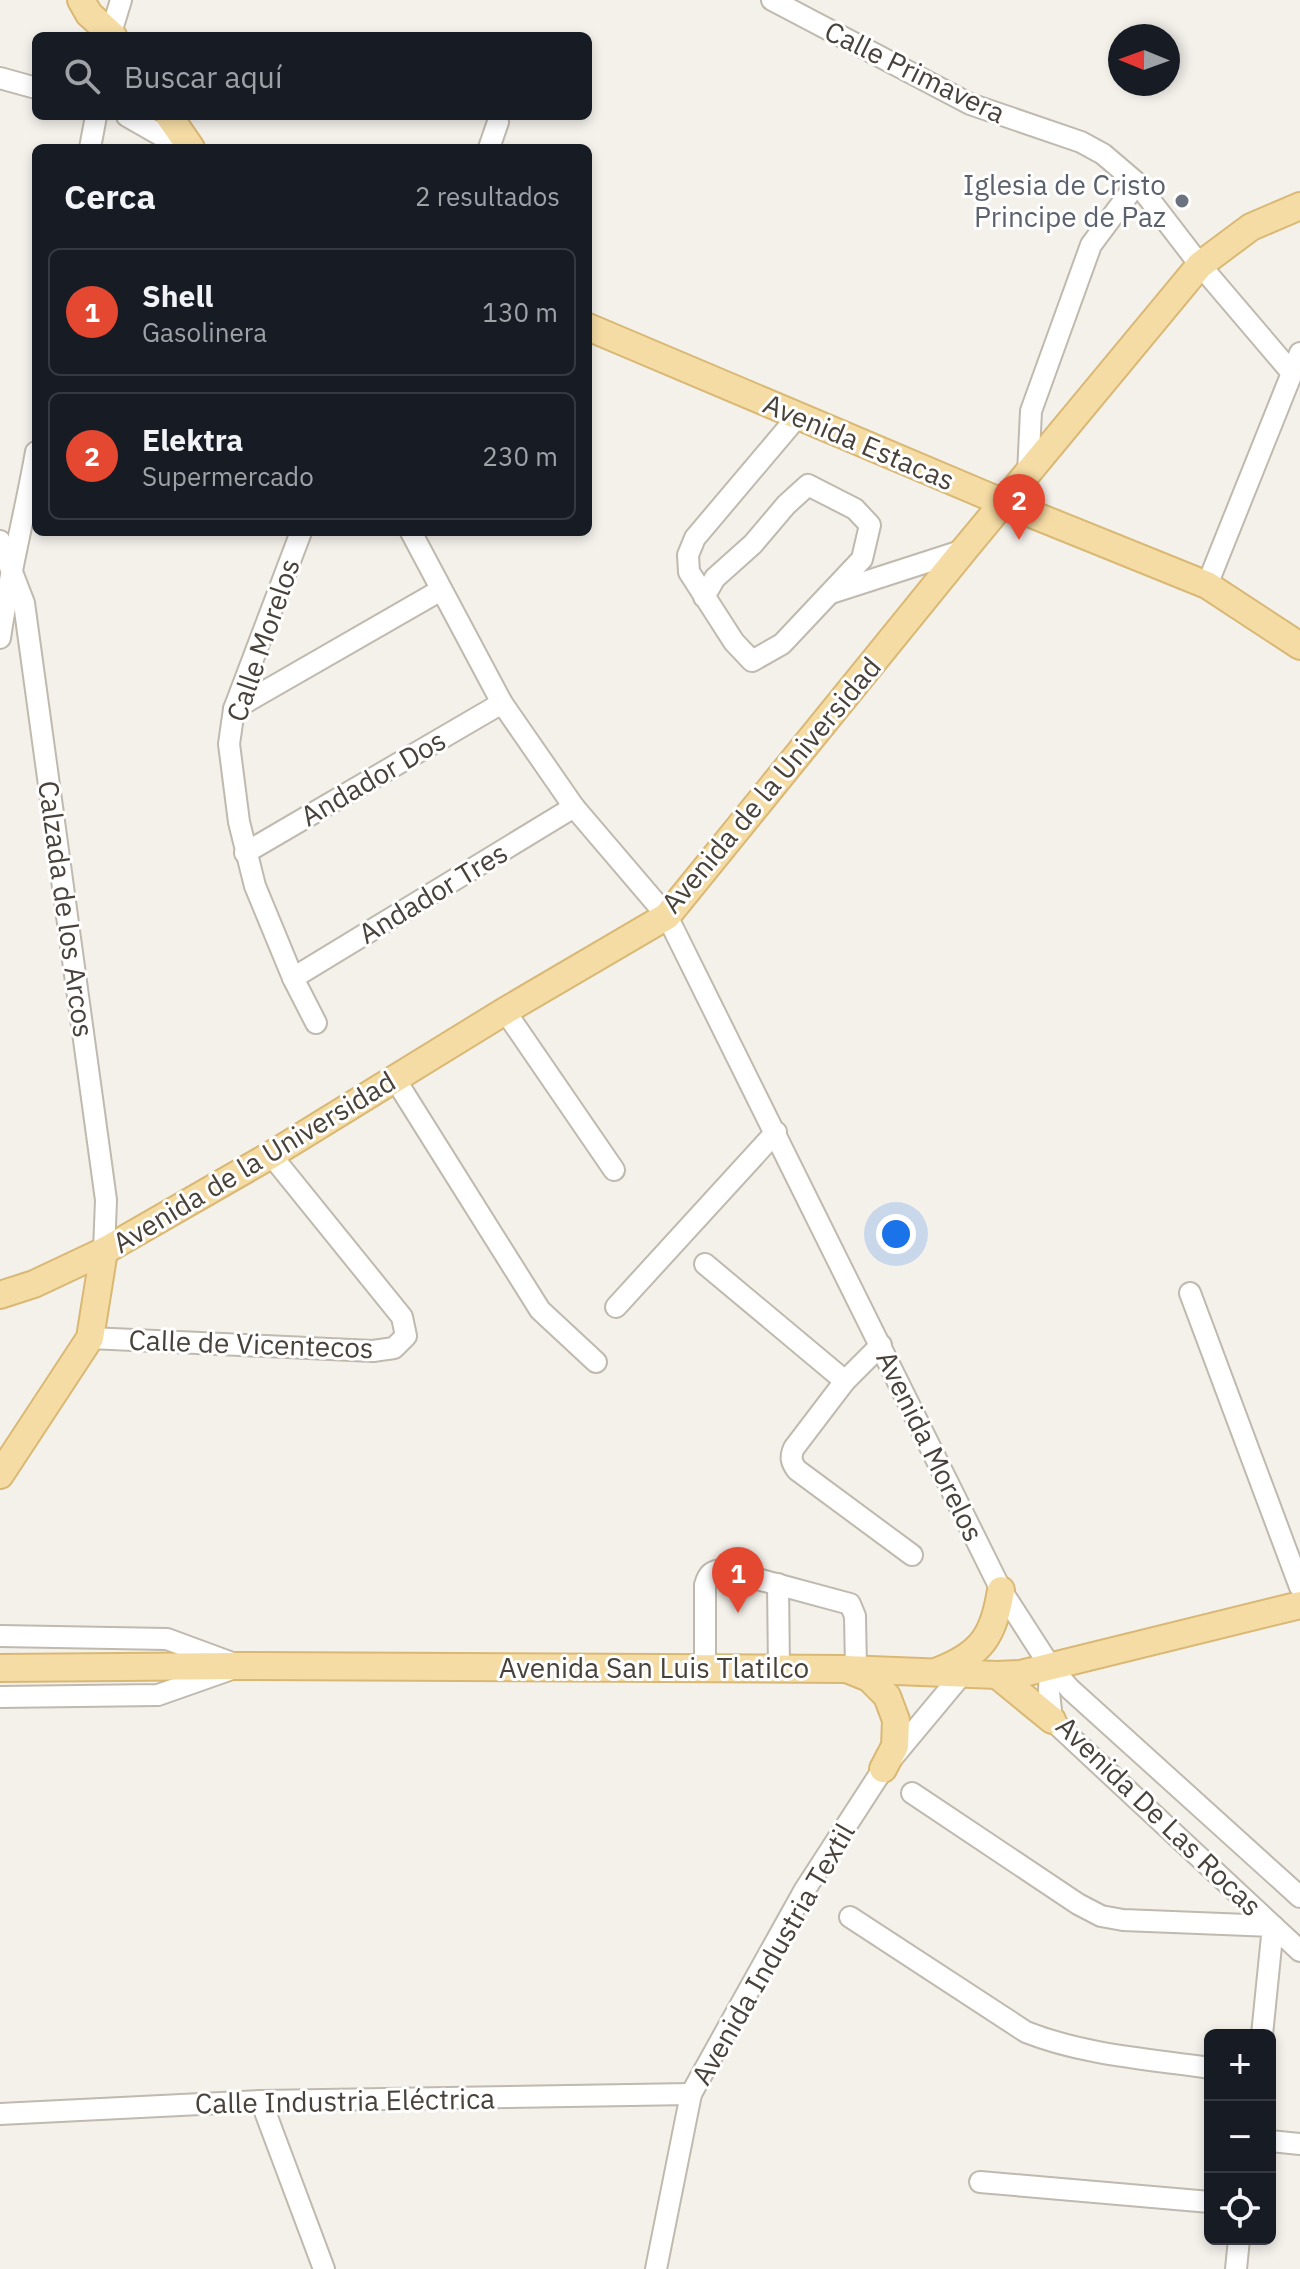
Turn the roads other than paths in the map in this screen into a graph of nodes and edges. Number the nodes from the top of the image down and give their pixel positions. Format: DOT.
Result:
graph roads {
  1 [pos="81,0"];
  2 [pos="99,0"];
  3 [pos="121,0"];
  4 [pos="772,0"];
  5 [pos="108,32"];
  6 [pos="110,32"];
  7 [pos="112,32"];
  8 [pos="0,78"];
  9 [pos="32,87"];
  10 [pos="95,120"];
  11 [pos="134,120"];
  12 [pos="172,120"];
  13 [pos="498,122"];
  14 [pos="91,144"];
  15 [pos="176,144"];
  16 [pos="188,144"];
  17 [pos="490,144"];
  18 [pos="1137,183"];
  19 [pos="1300,206"];
  20 [pos="1200,265"];
  21 [pos="592,329"];
  22 [pos="1296,363"];
  23 [pos="798,416"];
  24 [pos="1028,474"];
  25 [pos="32,475"];
  26 [pos="1004,503"];
  27 [pos="299,536"];
  28 [pos="413,536"];
  29 [pos="0,541"];
  30 [pos="964,550"];
  31 [pos="11,570"];
  32 [pos="1207,585"];
  33 [pos="441,590"];
  34 [pos="829,593"];
  35 [pos="704,597"];
  36 [pos="0,638"];
  37 [pos="1300,646"];
  38 [pos="502,703"];
  39 [pos="234,709"];
  40 [pos="574,807"];
  41 [pos="245,853"];
  42 [pos="667,916"];
  43 [pos="293,978"];
  44 [pos="505,1011"];
  45 [pos="316,1023"];
  46 [pos="395,1079"];
  47 [pos="776,1132"];
  48 [pos="271,1155"];
  49 [pos="614,1170"];
  50 [pos="104,1251"];
  51 [pos="705,1264"];
  52 [pos="1190,1293"];
  53 [pos="0,1295"];
  54 [pos="616,1307"];
  55 [pos="90,1338"];
  56 [pos="881,1345"];
  57 [pos="596,1362"];
  58 [pos="845,1381"];
  59 [pos="0,1475"];
  60 [pos="912,1555"];
  61 [pos="778,1584"];
  62 [pos="1300,1587"];
  63 [pos="1001,1590"];
  64 [pos="1300,1605"];
  65 [pos="0,1636"];
  66 [pos="240,1666"];
  67 [pos="1050,1666"];
  68 [pos="0,1668"];
  69 [pos="705,1668"];
  70 [pos="779,1669"];
  71 [pos="851,1669"];
  72 [pos="935,1672"];
  73 [pos="963,1673"];
  74 [pos="997,1675"];
  75 [pos="0,1697"];
  76 [pos="1052,1720"];
  77 [pos="883,1769"];
  78 [pos="912,1793"];
  79 [pos="1300,1897"];
  80 [pos="850,1917"];
  81 [pos="1273,1926"];
  82 [pos="1300,1951"];
  83 [pos="1263,2029"];
  84 [pos="1204,2067"];
  85 [pos="691,2094"];
  86 [pos="261,2101"];
  87 [pos="0,2114"];
  88 [pos="1276,2142"];
  89 [pos="1300,2144"];
  90 [pos="980,2182"];
  91 [pos="1204,2201"];
  92 [pos="1238,2245"];
  93 [pos="324,2269"];
  94 [pos="656,2269"];
  95 [pos="1236,2269"];
  1 -- 5 [label="main road"];
  2 -- 6 [label="main road"];
  3 -- 7 [label="street"];
  4 -- 18 [label="street, Calle Primavera"];
  8 -- 9 [label="street"];
  10 -- 14 [label="street"];
  11 -- 15 [label="street"];
  12 -- 16 [label="main road"];
  13 -- 17 [label="street"];
  18 -- 20 [label="street, Calle Primavera"];
  18 -- 24 [label="street"];
  19 -- 20 [label="main road, Avenida de la Universidad"];
  20 -- 22 [label="street, Calle Primavera"];
  20 -- 24 [label="main road, Avenida de la Universidad"];
  21 -- 23 [label="main road, Avenida Estacas"];
  22 -- 32 [label="street"];
  23 -- 26 [label="main road, Avenida Estacas"];
  23 -- 35 [label="street"];
  24 -- 26 [label="main road, Avenida de la Universidad"];
  25 -- 31 [label="street"];
  26 -- 30 [label="main road, Avenida de la Universidad"];
  26 -- 32 [label="main road, Avenida Estacas"];
  27 -- 39 [label="street, Calle Morelos"];
  28 -- 33 [label="street, Avenida Morelos"];
  29 -- 31 [label="street, Calzada de los Arcos"];
  30 -- 34 [label="street"];
  30 -- 42 [label="main road, Avenida de la Universidad"];
  31 -- 36 [label="street"];
  31 -- 50 [label="street, Calzada de los Arcos"];
  32 -- 37 [label="main road, Avenida Estacas"];
  33 -- 38 [label="street, Avenida Morelos"];
  33 -- 39 [label="street"];
  34 -- 35 [label="street"];
  34 -- 35 [label="street"];
  38 -- 40 [label="street, Avenida Morelos"];
  38 -- 41 [label="street, Andador Dos"];
  39 -- 41 [label="street, Calle Morelos"];
  40 -- 42 [label="street, Avenida Morelos"];
  40 -- 43 [label="street, Andador Tres"];
  41 -- 43 [label="street, Calle Morelos"];
  42 -- 44 [label="main road, Avenida de la Universidad"];
  42 -- 47 [label="street, Avenida Morelos"];
  43 -- 45 [label="street, Calle Morelos"];
  44 -- 46 [label="main road, Avenida de la Universidad"];
  44 -- 49 [label="street"];
  46 -- 48 [label="main road, Avenida de la Universidad"];
  46 -- 57 [label="street"];
  47 -- 54 [label="street"];
  47 -- 56 [label="street, Avenida Morelos"];
  48 -- 50 [label="main road, Avenida de la Universidad"];
  48 -- 55 [label="street, Calle de Vicentecos"];
  50 -- 53 [label="main road, Avenida de la Universidad"];
  50 -- 55 [label="main road"];
  51 -- 58 [label="street"];
  52 -- 62 [label="street"];
  55 -- 59 [label="main road"];
  56 -- 58 [label="street"];
  56 -- 63 [label="street, Avenida Morelos"];
  58 -- 60 [label="street"];
  61 -- 69 [label="street"];
  61 -- 70 [label="street"];
  61 -- 71 [label="street"];
  63 -- 67 [label="street, Avenida Morelos"];
  63 -- 72 [label="main road"];
  64 -- 67 [label="main road, Avenida San Luis Tlatilco"];
  65 -- 66 [label="street"];
  66 -- 68 [label="main road, Avenida San Luis Tlatilco"];
  66 -- 69 [label="main road, Avenida San Luis Tlatilco"];
  66 -- 75 [label="street"];
  67 -- 74 [label="main road, Avenida San Luis Tlatilco"];
  67 -- 76 [label="street, Avenida De Las Rocas"];
  67 -- 79 [label="street, Avenida Morelos"];
  69 -- 70 [label="main road, Avenida San Luis Tlatilco"];
  70 -- 71 [label="main road, Avenida San Luis Tlatilco"];
  71 -- 72 [label="main road, Avenida San Luis Tlatilco"];
  71 -- 77 [label="main road"];
  72 -- 73 [label="main road, Avenida San Luis Tlatilco"];
  73 -- 74 [label="main road, Avenida San Luis Tlatilco"];
  73 -- 77 [label="street, Avenida Industria Textil"];
  74 -- 76 [label="main road"];
  76 -- 81 [label="street, Avenida De Las Rocas"];
  77 -- 85 [label="street, Avenida Industria Textil"];
  78 -- 81 [label="street"];
  80 -- 84 [label="street"];
  81 -- 82 [label="street, Avenida De Las Rocas"];
  81 -- 83 [label="street"];
  85 -- 86 [label="street, Calle Industria Eléctrica"];
  85 -- 94 [label="street, Avenida Industria Textil"];
  86 -- 87 [label="street, Calle Industria Eléctrica"];
  86 -- 93 [label="street"];
  88 -- 89 [label="street"];
  90 -- 91 [label="street"];
  92 -- 95 [label="street"];
}
